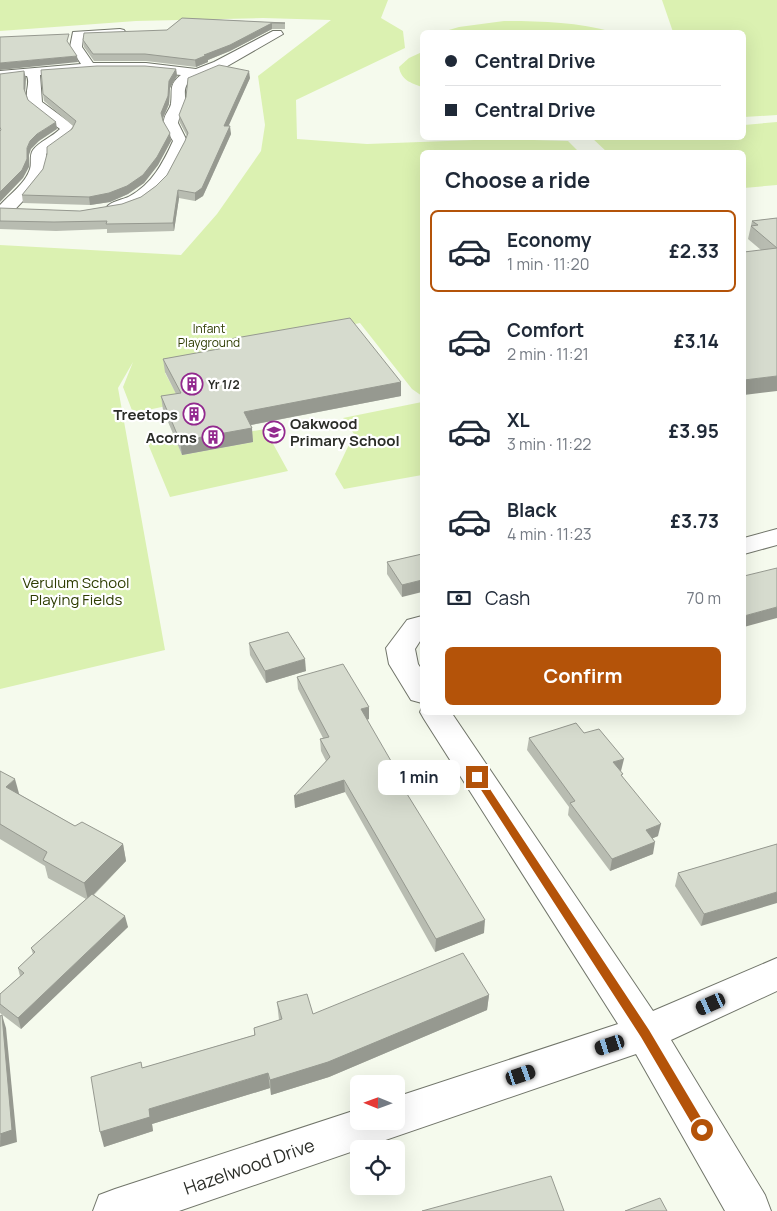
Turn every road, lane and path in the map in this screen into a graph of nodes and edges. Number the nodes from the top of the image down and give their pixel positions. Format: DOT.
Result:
graph roads {
  1 [pos="129,33"];
  2 [pos="278,34"];
  3 [pos="88,67"];
  4 [pos="32,72"];
  5 [pos="195,73"];
  6 [pos="0,75"];
  7 [pos="3,209"];
  8 [pos="24,210"];
  9 [pos="102,210"];
  10 [pos="777,537"];
  11 [pos="746,545"];
  12 [pos="420,625"];
  13 [pos="420,690"];
  14 [pos="437,715"];
  15 [pos="777,974"];
  16 [pos="645,1033"];
  17 [pos="405,1114"];
  18 [pos="356,1130"];
  19 [pos="115,1211"];
  20 [pos="749,1211"];
  1 -- 3 [label="street"];
  2 -- 5 [label="street"];
  3 -- 4 [label="street"];
  3 -- 5 [label="street"];
  4 -- 6 [label="street"];
  4 -- 7 [label="street"];
  5 -- 9 [label="street"];
  7 -- 8 [label="street"];
  10 -- 11 [label="street"];
  12 -- 13 [label="street"];
  14 -- 16 [label="street"];
  15 -- 16 [label="street"];
  16 -- 17 [label="street"];
  16 -- 20 [label="street"];
  18 -- 19 [label="street, Hazelwood Drive"];
}
